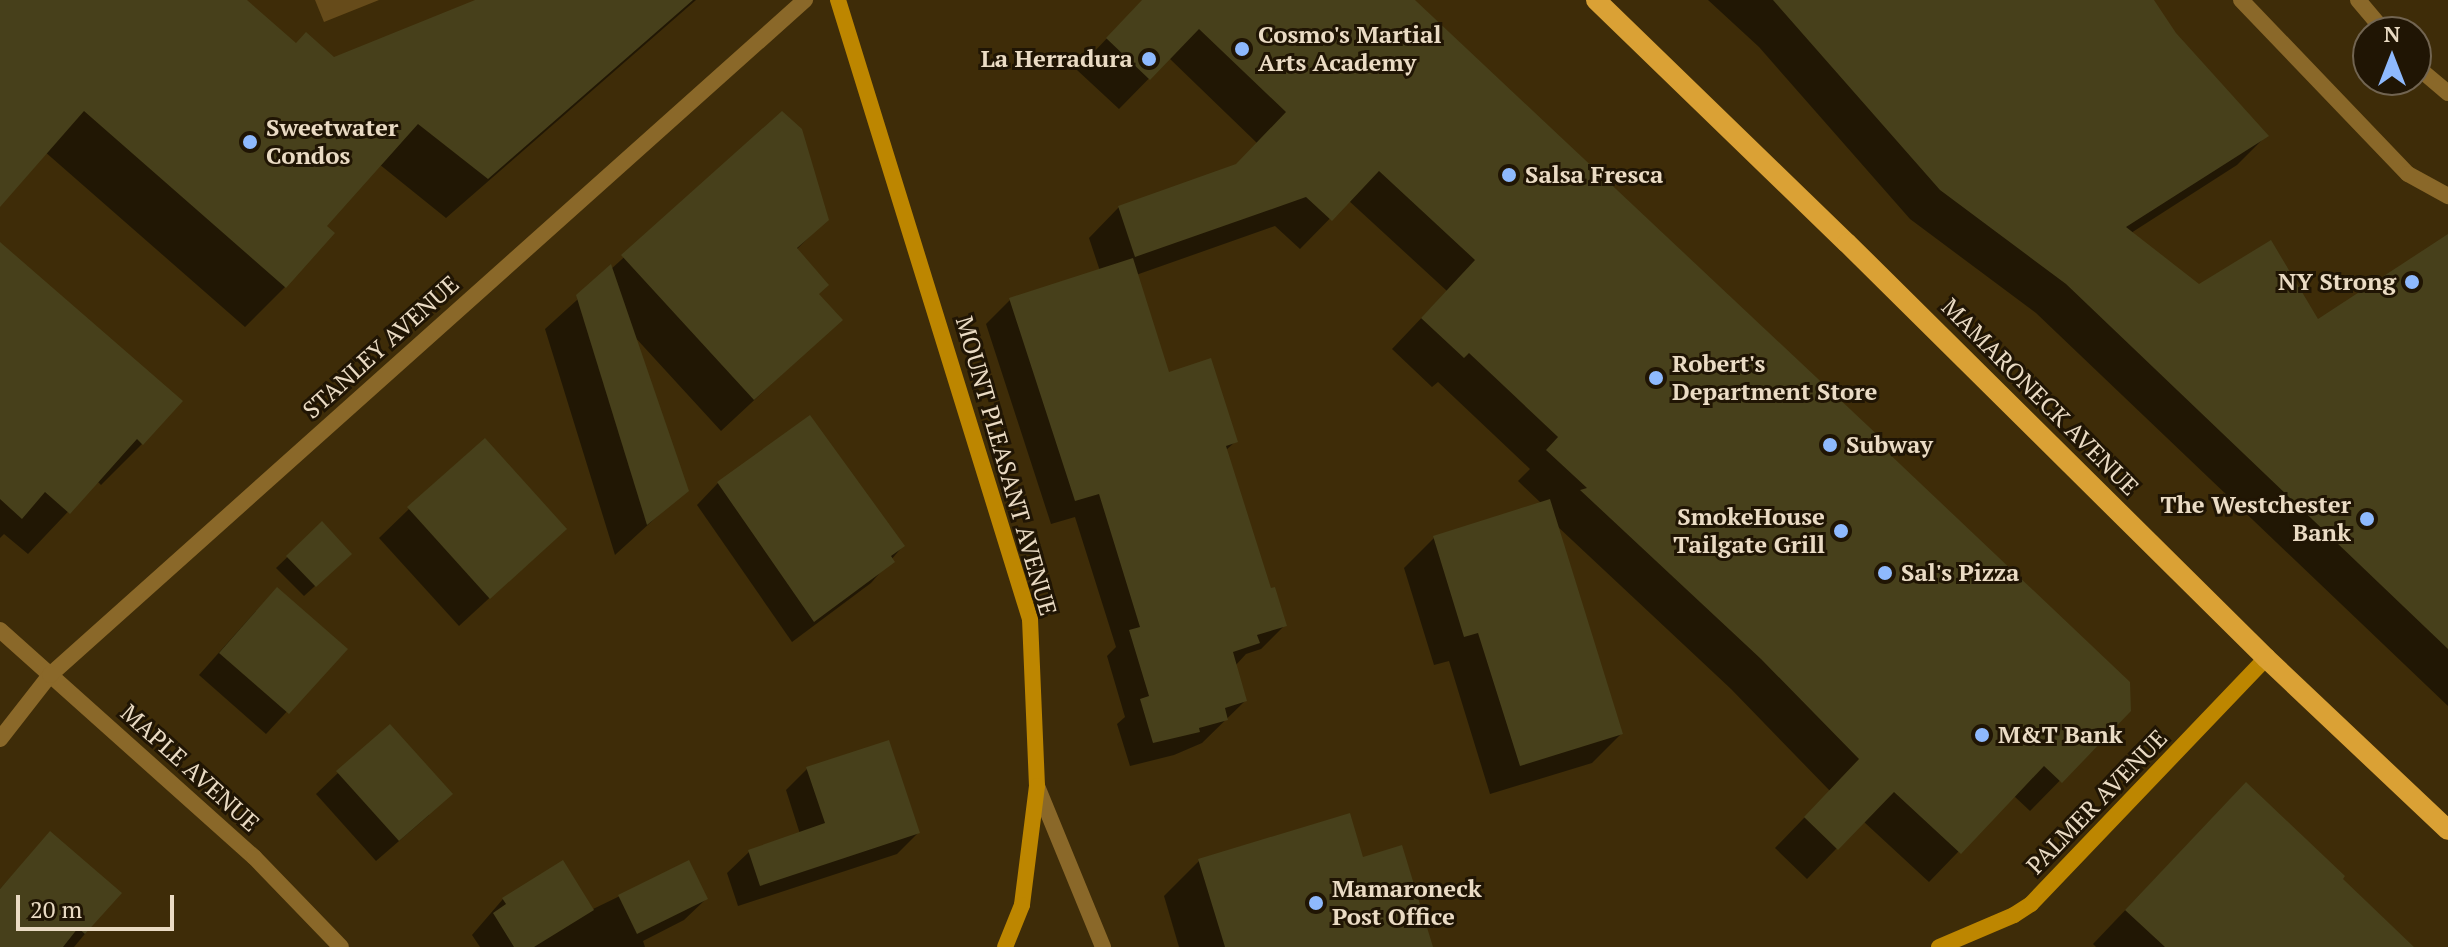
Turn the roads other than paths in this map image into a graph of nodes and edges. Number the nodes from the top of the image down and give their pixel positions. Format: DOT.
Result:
graph roads {
  1 [pos="805,0"];
  2 [pos="838,0"];
  3 [pos="1596,0"];
  4 [pos="2241,0"];
  5 [pos="2358,0"];
  6 [pos="2372,16"];
  7 [pos="2432,80"];
  8 [pos="2448,93"];
  9 [pos="2448,196"];
  10 [pos="0,630"];
  11 [pos="2266,658"];
  12 [pos="50,675"];
  13 [pos="0,739"];
  14 [pos="1037,786"];
  15 [pos="2448,830"];
  16 [pos="341,947"];
  17 [pos="1005,947"];
  18 [pos="1103,947"];
  19 [pos="1939,947"];
  1 -- 12 [label="street, STANLEY AVENUE"];
  2 -- 14 [label="street, MOUNT PLEASANT AVENUE"];
  3 -- 11 [label="main road, MAMARONECK AVENUE"];
  4 -- 9 [label="street"];
  5 -- 6 [label="street"];
  7 -- 8 [label="street"];
  10 -- 12 [label="street, MAPLE AVENUE"];
  11 -- 15 [label="main road, MAMARONECK AVENUE"];
  11 -- 19 [label="street, PALMER AVENUE"];
  12 -- 13 [label="street, STANLEY AVENUE"];
  12 -- 16 [label="street, MAPLE AVENUE"];
  14 -- 17 [label="street"];
  14 -- 18 [label="street, MOUNT PLEASANT AVENUE"];
}
